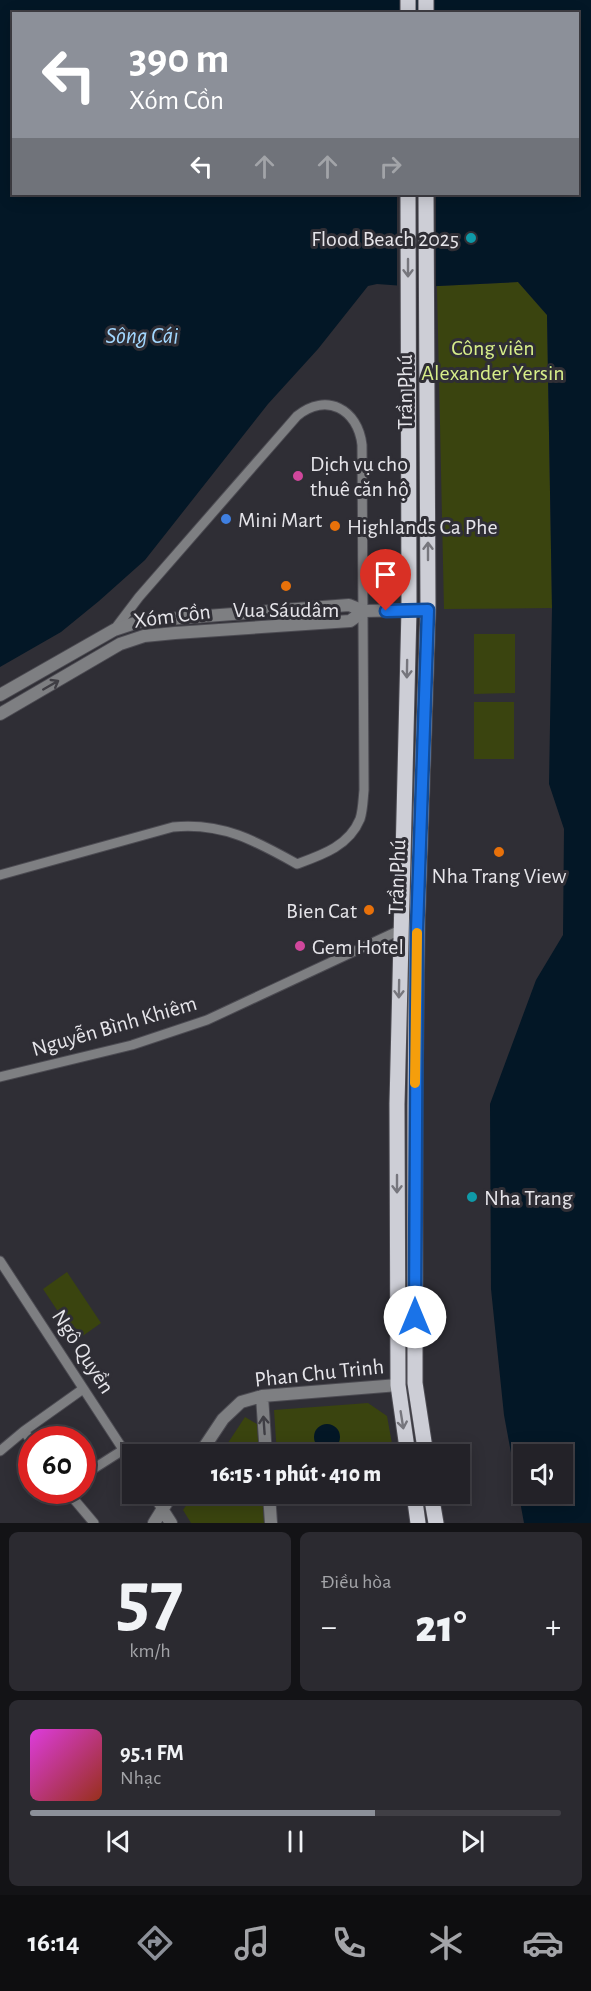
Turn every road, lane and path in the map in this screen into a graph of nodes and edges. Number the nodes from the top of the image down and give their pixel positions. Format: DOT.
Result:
graph roads {
  1 [pos="408,195"];
  2 [pos="426,195"];
  3 [pos="408,610"];
  4 [pos="428,610"];
  5 [pos="364,611"];
  6 [pos="114,630"];
  7 [pos="120,644"];
  8 [pos="0,695"];
  9 [pos="0,714"];
  10 [pos="0,875"];
  11 [pos="400,930"];
  12 [pos="417,930"];
  13 [pos="0,1077"];
  14 [pos="397,1104"];
  15 [pos="415,1105"];
  16 [pos="398,1230"];
  17 [pos="415,1231"];
  18 [pos="0,1261"];
  19 [pos="415,1383"];
  20 [pos="398,1385"];
  21 [pos="83,1389"];
  22 [pos="262,1396"];
  23 [pos="31,1426"];
  24 [pos="18,1436"];
  25 [pos="207,1444"];
  26 [pos="265,1444"];
  27 [pos="406,1444"];
  28 [pos="424,1444"];
  29 [pos="122,1448"];
  30 [pos="0,1451"];
  31 [pos="122,1451"];
  32 [pos="96,1467"];
  33 [pos="78,1504"];
  34 [pos="159,1504"];
  35 [pos="165,1504"];
  36 [pos="270,1504"];
  37 [pos="415,1504"];
  38 [pos="433,1504"];
  39 [pos="162,1509"];
  40 [pos="94,1523"];
  41 [pos="154,1523"];
  42 [pos="171,1523"];
  43 [pos="271,1523"];
  44 [pos="418,1523"];
  45 [pos="436,1523"];
  1 -- 3 [label="main road, Trần Phú, one-way"];
  4 -- 2 [label="main road, Trần Phú, one-way"];
  3 -- 4 [label="main road"];
  3 -- 5 [label="street, Xóm Cồn"];
  3 -- 11 [label="main road, Trần Phú, one-way"];
  4 -- 12 [label="main road, Trần Phú"];
  5 -- 6 [label="street, Xóm Cồn"];
  5 -- 6 [label="street"];
  5 -- 7 [label="street, Xóm Cồn"];
  5 -- 10 [label="street"];
  6 -- 7 [label="street"];
  6 -- 8 [label="street, Xóm Cồn"];
  9 -- 7 [label="street, Xóm Cồn, one-way"];
  11 -- 12 [label="main road"];
  11 -- 13 [label="street, Nguyễn Bình Khiêm"];
  11 -- 14 [label="main road, Trần Phú, one-way"];
  12 -- 15 [label="main road, Trần Phú"];
  14 -- 15 [label="main road"];
  14 -- 16 [label="main road, Trần Phú, one-way"];
  15 -- 17 [label="main road, Trần Phú"];
  16 -- 17 [label="main road"];
  16 -- 20 [label="main road, Trần Phú"];
  17 -- 19 [label="main road, Trần Phú"];
  18 -- 21 [label="street, Ngô Quyền"];
  19 -- 20 [label="main road"];
  19 -- 28 [label="main road, Trần Phú"];
  20 -- 22 [label="street, Phan Chu Trinh"];
  20 -- 27 [label="main road, Trần Phú, one-way"];
  21 -- 23 [label="street"];
  21 -- 29 [label="street, Ngô Quyền"];
  22 -- 25 [label="street, Phan Chu Trinh"];
  26 -- 22 [label="street, one-way"];
  24 -- 30 [label="street"];
  31 -- 32 [label="street"];
  33 -- 40 [label="street"];
  34 -- 39 [label="street"];
  35 -- 39 [label="street"];
  36 -- 43 [label="street"];
  37 -- 44 [label="main road"];
  38 -- 45 [label="main road"];
  39 -- 41 [label="street"];
  39 -- 42 [label="street"];
}
